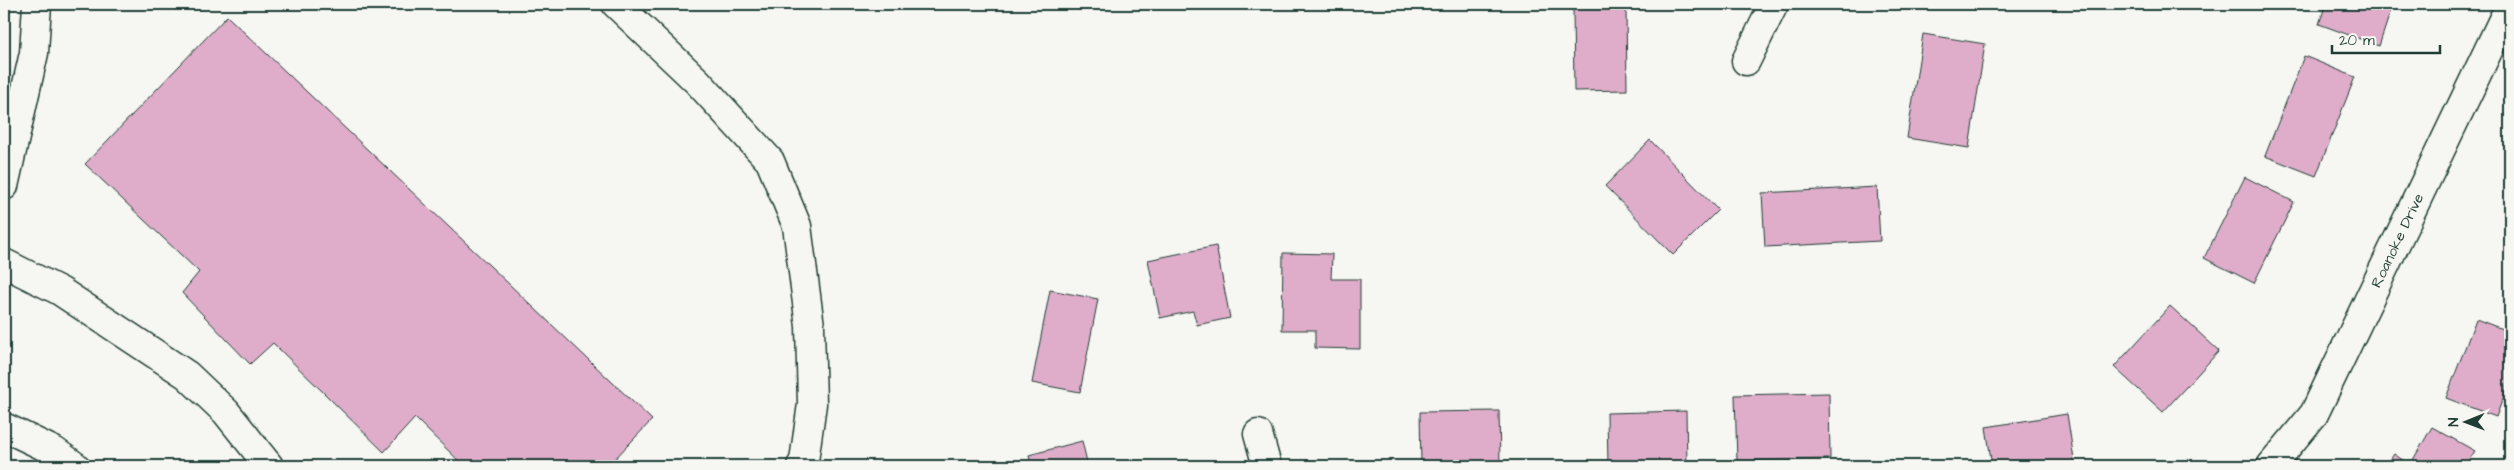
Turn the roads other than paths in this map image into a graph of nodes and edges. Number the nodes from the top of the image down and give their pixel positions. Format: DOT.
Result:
graph roads {
  1 [pos="37,4"];
  2 [pos="616,4"];
  3 [pos="1774,4"];
  4 [pos="2510,5"];
  5 [pos="1746,61"];
  6 [pos="4,186"];
  7 [pos="4,263"];
  8 [pos="4,427"];
  9 [pos="1258,434"];
  10 [pos="75,466"];
  11 [pos="269,466"];
  12 [pos="801,466"];
  13 [pos="1267,466"];
  14 [pos="2271,466"];
  1 -- 6 [label="street"];
  2 -- 12 [label="street"];
  3 -- 5 [label="street"];
  4 -- 14 [label="street, Roanoke Drive"];
  7 -- 11 [label="street"];
  8 -- 10 [label="street"];
  9 -- 13 [label="street"];
}
